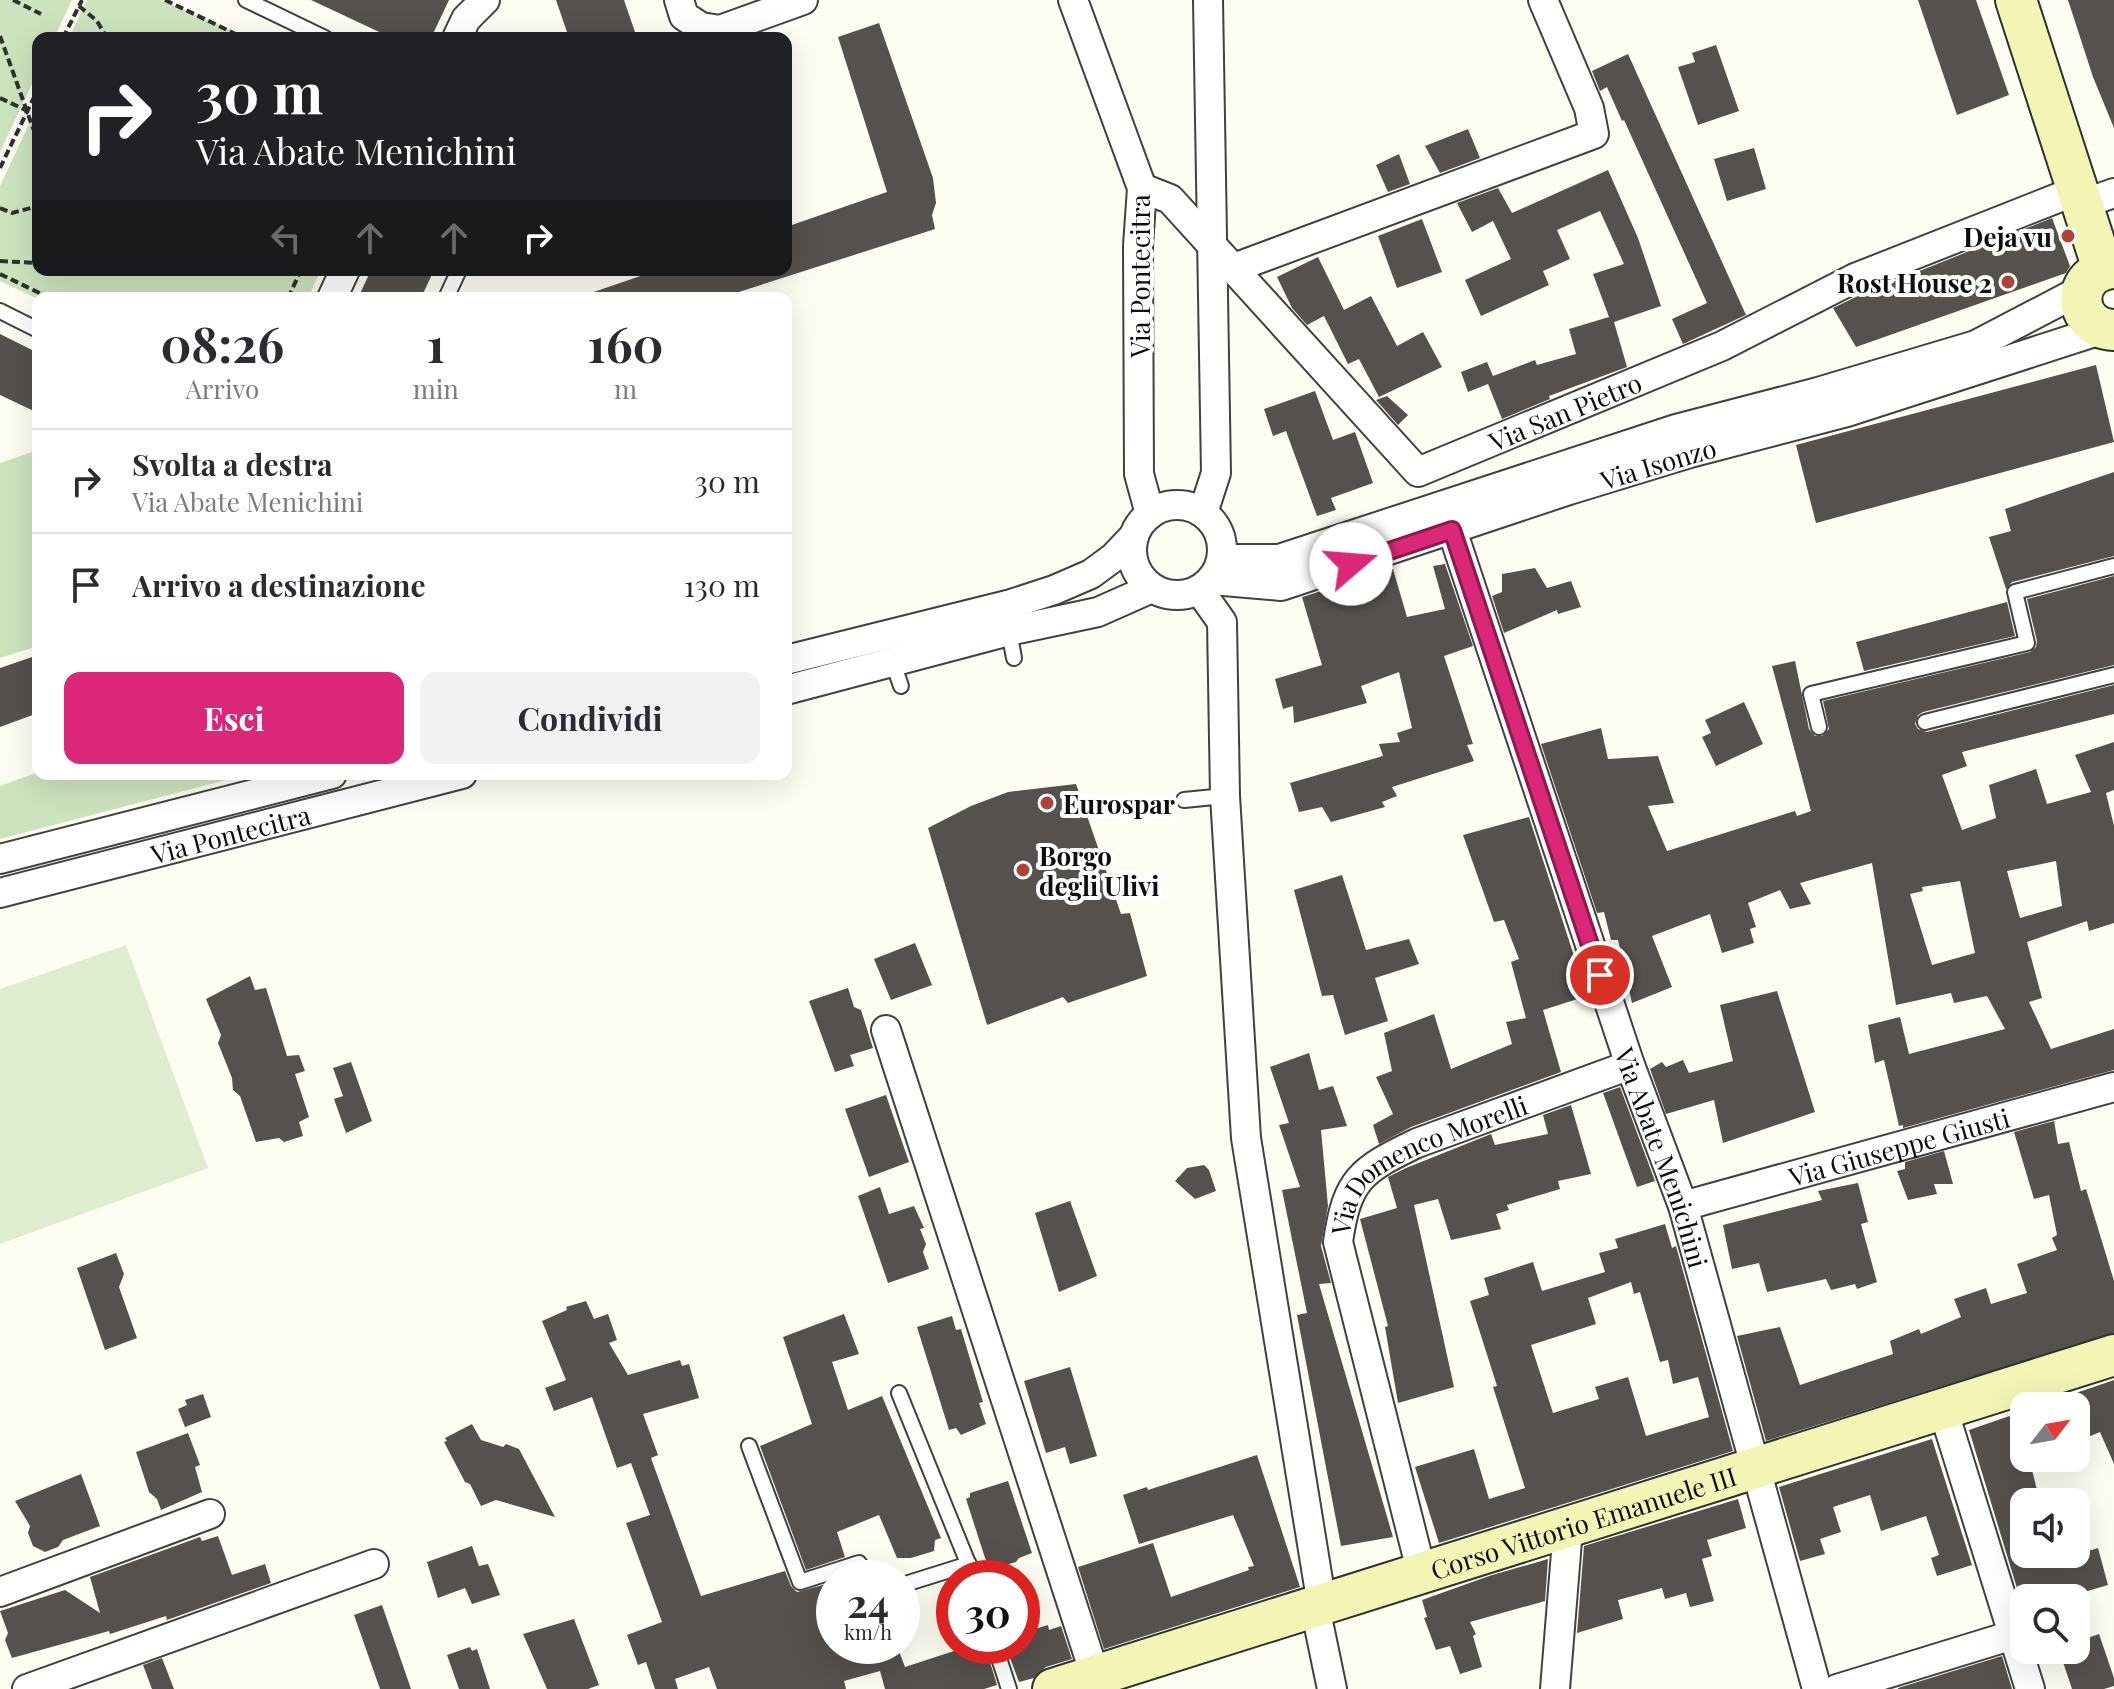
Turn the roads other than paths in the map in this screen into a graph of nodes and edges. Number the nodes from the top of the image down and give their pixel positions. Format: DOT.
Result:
graph roads {
  1 [pos="246,0"];
  2 [pos="485,0"];
  3 [pos="679,0"];
  4 [pos="803,0"];
  5 [pos="1073,0"];
  6 [pos="1208,0"];
  7 [pos="1543,0"];
  8 [pos="2016,0"];
  9 [pos="313,32"];
  10 [pos="460,32"];
  11 [pos="1142,188"];
  12 [pos="2092,196"];
  13 [pos="1214,244"];
  14 [pos="1234,268"];
  15 [pos="2100,275"];
  16 [pos="0,311"];
  17 [pos="32,327"];
  18 [pos="2109,329"];
  19 [pos="1203,513"];
  20 [pos="1142,525"];
  21 [pos="1452,530"];
  22 [pos="2114,566"];
  23 [pos="1212,577"];
  24 [pos="1152,588"];
  25 [pos="792,659"];
  26 [pos="2114,675"];
  27 [pos="792,689"];
  28 [pos="1925,722"];
  29 [pos="1819,727"];
  30 [pos="279,780"];
  31 [pos="439,780"];
  32 [pos="1225,796"];
  33 [pos="1184,800"];
  34 [pos="290,818"];
  35 [pos="0,859"];
  36 [pos="0,893"];
  37 [pos="886,1030"];
  38 [pos="1630,1065"];
  39 [pos="2114,1087"];
  40 [pos="1683,1206"];
  41 [pos="2114,1355"];
  42 [pos="899,1393"];
  43 [pos="1943,1409"];
  44 [pos="749,1446"];
  45 [pos="1757,1469"];
  46 [pos="210,1514"];
  47 [pos="1568,1528"];
  48 [pos="967,1560"];
  49 [pos="374,1564"];
  50 [pos="1422,1574"];
  51 [pos="816,1577"];
  52 [pos="0,1592"];
  53 [pos="1319,1606"];
  54 [pos="2010,1625"];
  55 [pos="2010,1636"];
  56 [pos="1001,1664"];
  57 [pos="2022,1664"];
  58 [pos="1095,1675"];
  59 [pos="27,1689"];
  60 [pos="1009,1689"];
  61 [pos="1053,1689"];
  62 [pos="1332,1689"];
  63 [pos="1555,1689"];
  64 [pos="1817,1689"];
  65 [pos="1837,1689"];
  66 [pos="2030,1689"];
  1 -- 9 [label="lane"];
  2 -- 10 [label="street"];
  3 -- 4 [label="street"];
  5 -- 11 [label="street, Via Pontecitra"];
  6 -- 13 [label="street"];
  7 -- 14 [label="street"];
  8 -- 12 [label="street"];
  11 -- 13 [label="street, Via San Pietro"];
  11 -- 20 [label="street, Via Pontecitra"];
  12 -- 14 [label="street, Via San Pietro"];
  12 -- 15 [label="street"];
  13 -- 14 [label="street, Via San Pietro"];
  13 -- 19 [label="street"];
  15 -- 18 [label="street"];
  15 -- 23 [label="street, Via Isonzo"];
  16 -- 17 [label="lane"];
  18 -- 21 [label="street, Via Isonzo"];
  19 -- 20 [label="street"];
  19 -- 23 [label="street"];
  20 -- 24 [label="street"];
  20 -- 25 [label="street"];
  21 -- 23 [label="street, Via Isonzo"];
  21 -- 38 [label="street, Via Abate Menichini"];
  22 -- 29 [label="lane"];
  23 -- 24 [label="street"];
  23 -- 32 [label="street"];
  24 -- 27 [label="street"];
  26 -- 28 [label="lane"];
  30 -- 34 [label="street"];
  30 -- 35 [label="street, Via Pontecitra"];
  31 -- 34 [label="street, Via Pontecitra"];
  32 -- 33 [label="lane"];
  32 -- 53 [label="street"];
  34 -- 36 [label="street, Via Pontecitra"];
  37 -- 58 [label="street"];
  38 -- 40 [label="street, Via Abate Menichini"];
  38 -- 50 [label="street, Via Domenco Morelli"];
  39 -- 40 [label="street, Via Giuseppe Giusti"];
  40 -- 45 [label="street, Via Abate Menichini"];
  41 -- 43 [label="street, Corso Vittorio Emanuele III"];
  42 -- 48 [label="lane"];
  43 -- 45 [label="street, Corso Vittorio Emanuele III"];
  43 -- 54 [label="street"];
  44 -- 51 [label="lane"];
  45 -- 47 [label="street, Corso Vittorio Emanuele III"];
  45 -- 64 [label="street, Via Abate Menichini"];
  46 -- 52 [label="street"];
  47 -- 50 [label="street, Corso Vittorio Emanuele III"];
  47 -- 63 [label="street"];
  49 -- 59 [label="street"];
  50 -- 53 [label="street, Corso Vittorio Emanuele III"];
  53 -- 58 [label="street, Corso Vittorio Emanuele III"];
  53 -- 62 [label="street"];
  55 -- 65 [label="street"];
  56 -- 60 [label="lane"];
  57 -- 66 [label="street"];
  58 -- 61 [label="street, Corso Vittorio Emanuele III"];
}
